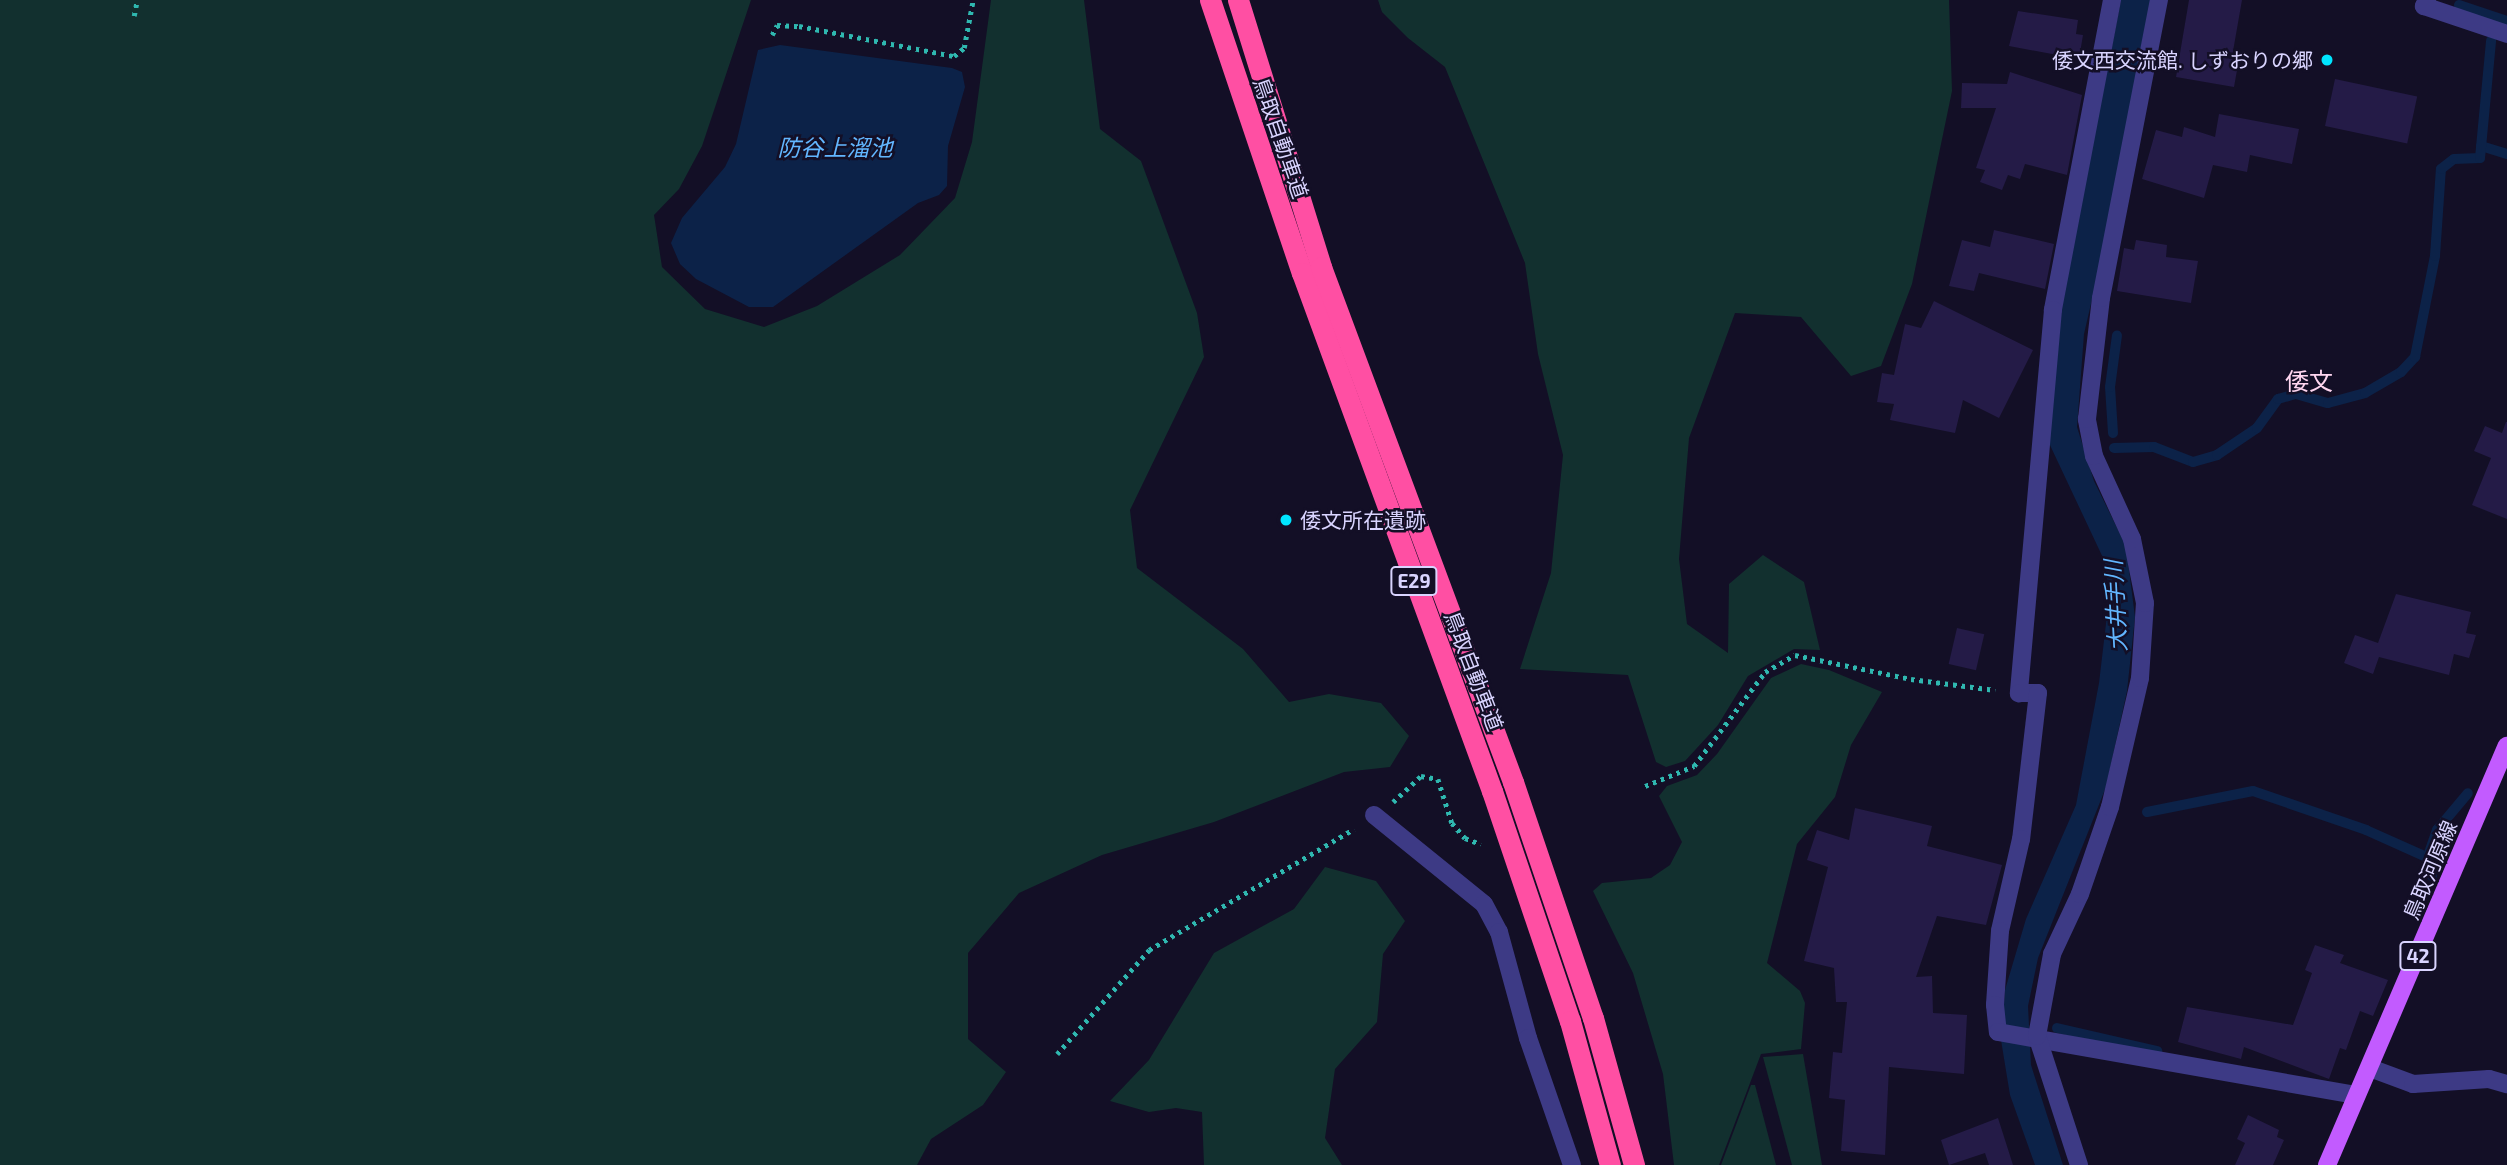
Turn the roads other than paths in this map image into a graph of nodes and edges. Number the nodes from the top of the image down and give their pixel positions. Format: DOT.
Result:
graph roads {
  1 [pos="1210,0"];
  2 [pos="1238,0"];
  3 [pos="2112,0"];
  4 [pos="2159,0"];
  5 [pos="2427,0"];
  6 [pos="2507,34"];
  7 [pos="2507,746"];
  8 [pos="1374,815"];
  9 [pos="2037,1036"];
  10 [pos="2370,1068"];
  11 [pos="2507,1084"];
  12 [pos="2357,1095"];
  13 [pos="1572,1165"];
  14 [pos="1609,1165"];
  15 [pos="1634,1165"];
  16 [pos="2080,1165"];
  17 [pos="2327,1165"];
  1 -- 14 [label="highway, 鳥取自動車道 / E29"];
  2 -- 15 [label="highway, 鳥取自動車道 / E29"];
  3 -- 9 [label="street"];
  4 -- 9 [label="street"];
  5 -- 6 [label="street"];
  7 -- 10 [label="main road, 鳥取河原線 / 42"];
  8 -- 13 [label="street"];
  9 -- 12 [label="street"];
  9 -- 16 [label="street"];
  10 -- 11 [label="street"];
  10 -- 12 [label="main road, 鳥取河原線 / 42"];
  12 -- 17 [label="main road, 鳥取河原線 / 42"];
}
